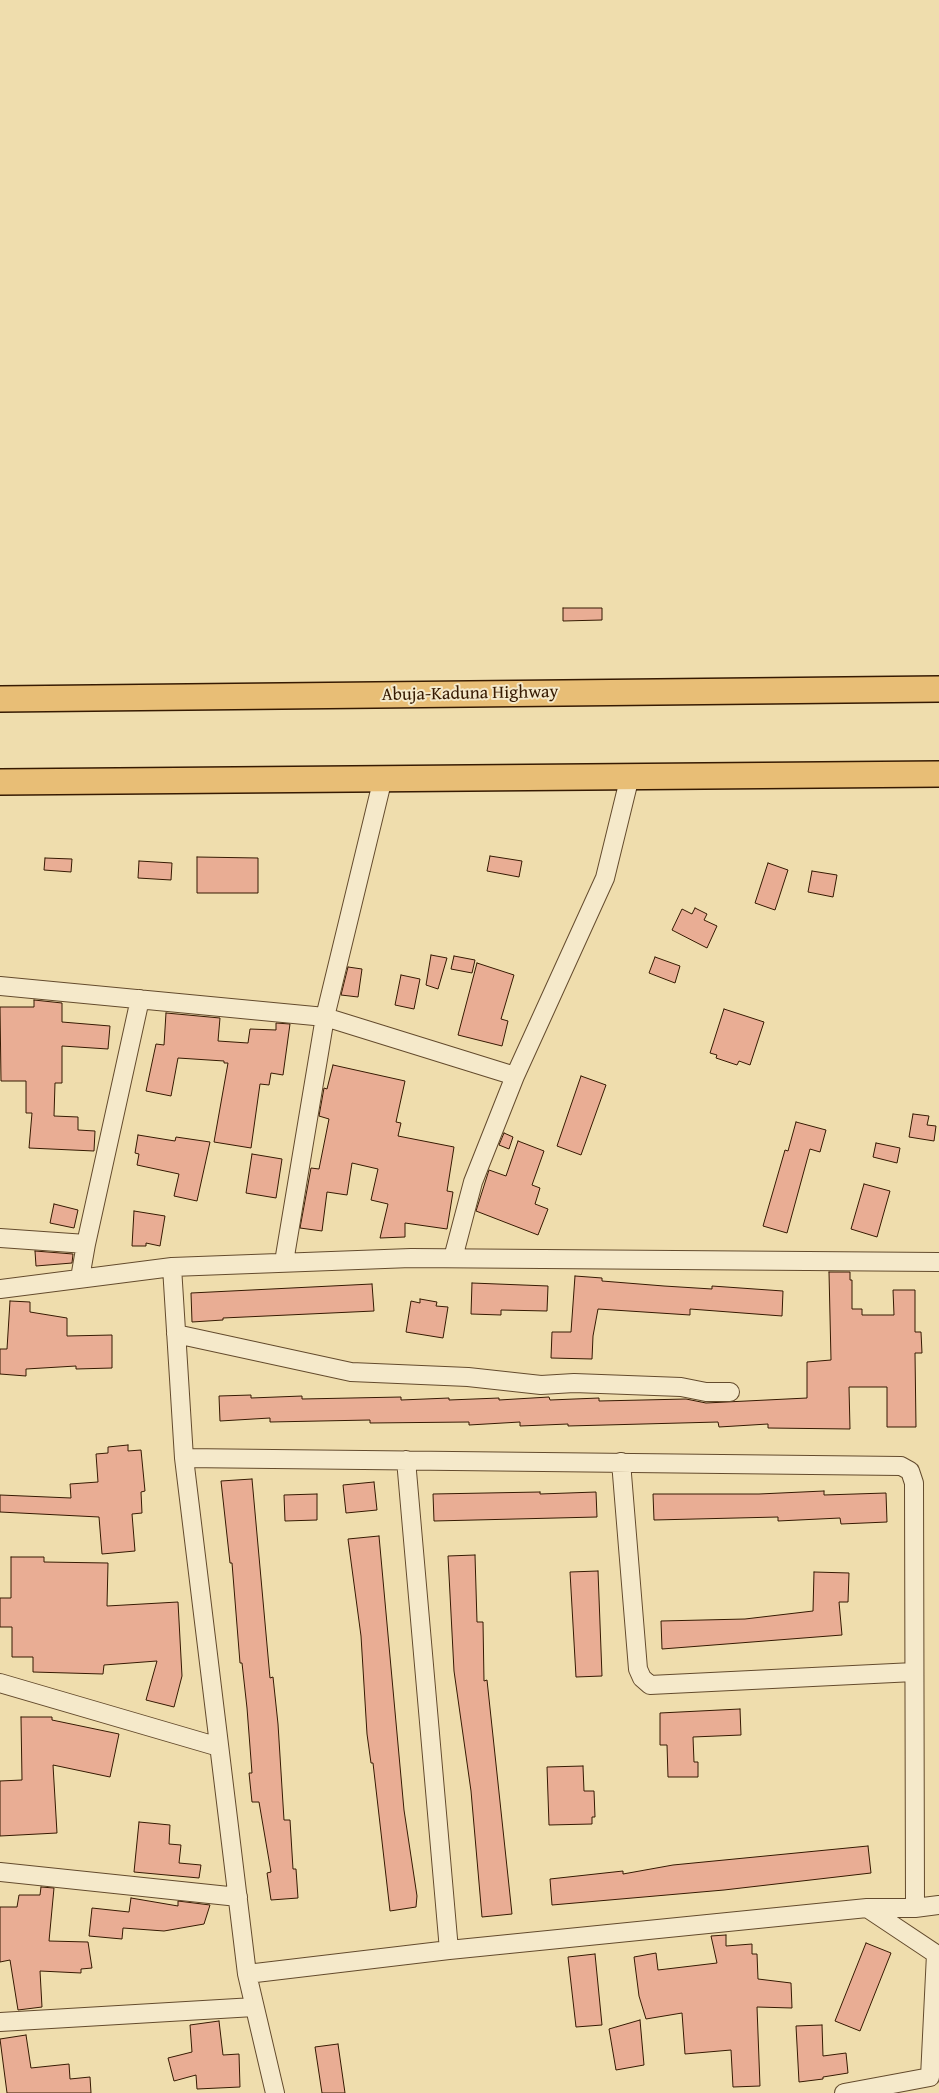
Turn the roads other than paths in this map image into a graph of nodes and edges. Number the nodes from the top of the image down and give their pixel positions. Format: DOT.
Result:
graph roads {
  1 [pos="939,689"];
  2 [pos="0,699"];
  3 [pos="939,774"];
  4 [pos="630,776"];
  5 [pos="383,778"];
  6 [pos="0,782"];
  7 [pos="0,986"];
  8 [pos="140,999"];
  9 [pos="325,1017"];
  10 [pos="515,1076"];
  11 [pos="0,1238"];
  12 [pos="86,1244"];
  13 [pos="453,1258"];
  14 [pos="284,1262"];
  15 [pos="939,1262"];
  16 [pos="172,1266"];
  17 [pos="80,1278"];
  18 [pos="0,1289"];
  19 [pos="176,1334"];
  20 [pos="730,1392"];
  21 [pos="184,1458"];
  22 [pos="406,1460"];
  23 [pos="621,1462"];
  24 [pos="914,1672"];
  25 [pos="0,1683"];
  26 [pos="219,1747"];
  27 [pos="0,1872"];
  28 [pos="238,1897"];
  29 [pos="939,1905"];
  30 [pos="867,1908"];
  31 [pos="915,1908"];
  32 [pos="450,1950"];
  33 [pos="247,1974"];
  34 [pos="254,2007"];
  35 [pos="0,2022"];
  36 [pos="275,2093"];
  37 [pos="844,2093"];
  1 -- 2 [label="highway, Abuja-Kaduna Highway"];
  3 -- 4 [label="highway"];
  4 -- 5 [label="highway"];
  4 -- 10 [label="street"];
  5 -- 6 [label="highway"];
  5 -- 9 [label="street"];
  7 -- 8 [label="street"];
  8 -- 9 [label="street"];
  8 -- 12 [label="street"];
  9 -- 10 [label="street"];
  9 -- 14 [label="street"];
  10 -- 13 [label="street"];
  11 -- 12 [label="street"];
  12 -- 17 [label="street"];
  13 -- 14 [label="street"];
  13 -- 15 [label="street"];
  14 -- 16 [label="street"];
  16 -- 17 [label="street"];
  16 -- 19 [label="street"];
  17 -- 18 [label="street"];
  19 -- 20 [label="street"];
  19 -- 21 [label="street"];
  21 -- 22 [label="street"];
  21 -- 26 [label="street"];
  22 -- 23 [label="street"];
  22 -- 32 [label="street"];
  23 -- 24 [label="street"];
  23 -- 24 [label="street"];
  24 -- 31 [label="street"];
  25 -- 26 [label="street"];
  26 -- 28 [label="street"];
  27 -- 28 [label="street"];
  28 -- 33 [label="street"];
  29 -- 31 [label="street"];
  30 -- 31 [label="street"];
  30 -- 32 [label="street"];
  30 -- 37 [label="street"];
  32 -- 33 [label="street"];
  33 -- 34 [label="street"];
  34 -- 35 [label="street"];
  34 -- 36 [label="street"];
}
